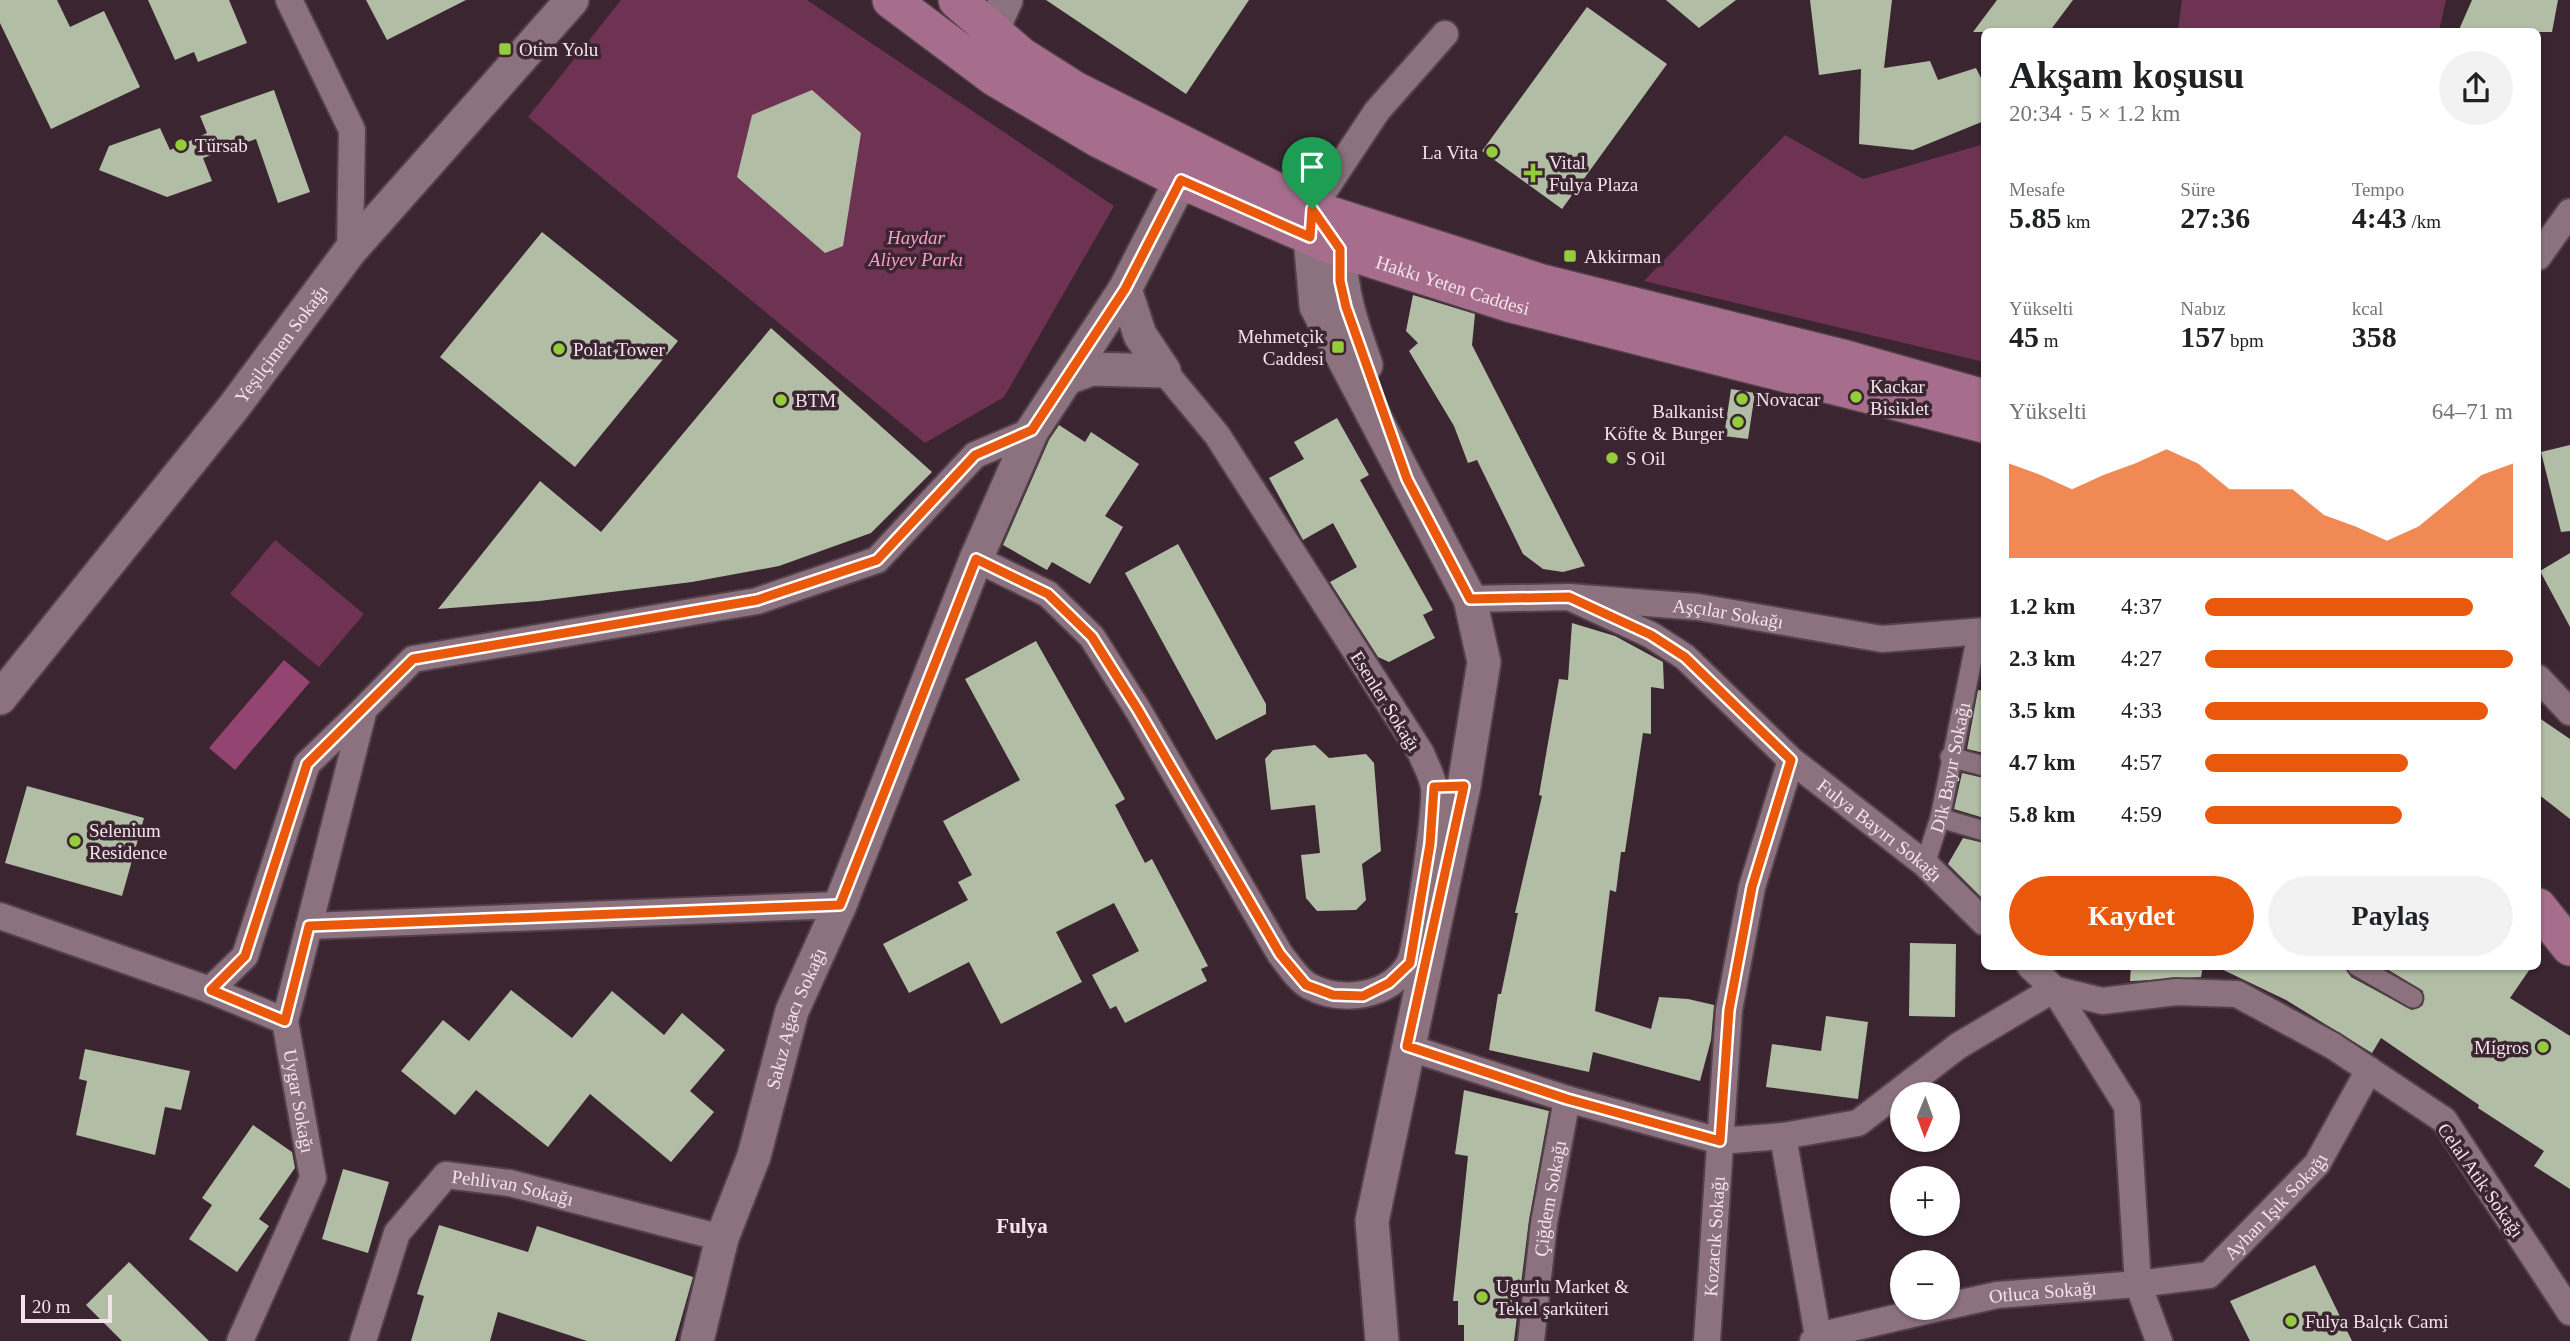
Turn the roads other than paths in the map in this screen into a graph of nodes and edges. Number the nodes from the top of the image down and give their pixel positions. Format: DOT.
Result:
graph roads {
  1 [pos="289,0"];
  2 [pos="572,0"];
  3 [pos="891,0"];
  4 [pos="957,0"];
  5 [pos="999,16"];
  6 [pos="1444,34"];
  7 [pos="976,64"];
  8 [pos="1181,180"];
  9 [pos="2570,212"];
  10 [pos="1321,232"];
  11 [pos="350,251"];
  12 [pos="2541,253"];
  13 [pos="1125,289"];
  14 [pos="1164,371"];
  15 [pos="1067,378"];
  16 [pos="1981,397"];
  17 [pos="1981,423"];
  18 [pos="1032,430"];
  19 [pos="976,559"];
  20 [pos="1569,597"];
  21 [pos="1470,599"];
  22 [pos="1981,631"];
  23 [pos="2541,681"];
  24 [pos="0,698"];
  25 [pos="364,709"];
  26 [pos="2570,712"];
  27 [pos="1950,757"];
  28 [pos="1791,760"];
  29 [pos="1981,764"];
  30 [pos="1449,787"];
  31 [pos="1940,818"];
  32 [pos="1981,830"];
  33 [pos="1924,864"];
  34 [pos="840,905"];
  35 [pos="2541,911"];
  36 [pos="0,916"];
  37 [pos="1981,919"];
  38 [pos="309,926"];
  39 [pos="2570,947"];
  40 [pos="2034,970"];
  41 [pos="2364,970"];
  42 [pos="2054,989"];
  43 [pos="211,990"];
  44 [pos="2413,998"];
  45 [pos="285,1021"];
  46 [pos="1407,1046"];
  47 [pos="2369,1070"];
  48 [pos="1567,1099"];
  49 [pos="1783,1136"];
  50 [pos="1720,1141"];
  51 [pos="722,1238"];
  52 [pos="2138,1284"];
  53 [pos="1960,1303"];
  54 [pos="2570,1312"];
  55 [pos="1907,1320"];
  56 [pos="1874,1332"];
  57 [pos="1815,1339"];
  58 [pos="240,1341"];
  59 [pos="363,1341"];
  60 [pos="697,1341"];
  61 [pos="1382,1341"];
  62 [pos="1531,1341"];
  63 [pos="1707,1341"];
  64 [pos="2159,1341"];
  1 -- 11 [label="street"];
  2 -- 11 [label="street, Yeşilçimen Sokağı"];
  3 -- 7 [label="main road, Hakkı Yeten Caddesi"];
  4 -- 5 [label="main road, Hakkı Yeten Caddesi"];
  5 -- 7 [label="street"];
  5 -- 10 [label="main road, Hakkı Yeten Caddesi"];
  6 -- 10 [label="street"];
  7 -- 8 [label="main road, Hakkı Yeten Caddesi"];
  8 -- 10 [label="main road, Hakkı Yeten Caddesi"];
  8 -- 13 [label="street, Sakız Ağacı Sokağı"];
  9 -- 12 [label="street"];
  10 -- 16 [label="main road, Hakkı Yeten Caddesi"];
  10 -- 17 [label="main road, Hakkı Yeten Caddesi"];
  10 -- 21 [label="street"];
  11 -- 24 [label="street, Yeşilçimen Sokağı"];
  13 -- 14 [label="street"];
  13 -- 15 [label="street, Sakız Ağacı Sokağı"];
  14 -- 15 [label="street"];
  14 -- 30 [label="street, Esenler Sokağı"];
  15 -- 18 [label="street, Sakız Ağacı Sokağı"];
  18 -- 19 [label="street, Sakız Ağacı Sokağı"];
  18 -- 25 [label="street"];
  19 -- 30 [label="street, Esenler Sokağı"];
  19 -- 34 [label="street, Sakız Ağacı Sokağı"];
  20 -- 21 [label="street, Aşçılar Sokağı"];
  20 -- 22 [label="street, Aşçılar Sokağı"];
  20 -- 28 [label="street, Fulya Bayırı Sokağı"];
  21 -- 30 [label="street"];
  22 -- 27 [label="street, Dik Bayır Sokağı"];
  23 -- 26 [label="street"];
  25 -- 38 [label="street"];
  25 -- 43 [label="street"];
  27 -- 29 [label="street"];
  27 -- 31 [label="street, Dik Bayır Sokağı"];
  28 -- 33 [label="street, Fulya Bayırı Sokağı"];
  28 -- 50 [label="street, Kozacık Sokağı"];
  30 -- 46 [label="street"];
  31 -- 32 [label="street"];
  31 -- 33 [label="street, Dik Bayır Sokağı"];
  33 -- 37 [label="street, Fulya Bayırı Sokağı"];
  34 -- 38 [label="street"];
  34 -- 51 [label="street, Sakız Ağacı Sokağı"];
  35 -- 39 [label="main road"];
  36 -- 43 [label="street, Uygar Sokağı"];
  38 -- 45 [label="street"];
  40 -- 42 [label="street"];
  41 -- 44 [label="street"];
  42 -- 47 [label="street, Celal Atik Sokağı"];
  42 -- 49 [label="street"];
  42 -- 52 [label="street"];
  43 -- 45 [label="street, Uygar Sokağı"];
  45 -- 58 [label="street, Uygar Sokağı"];
  46 -- 48 [label="street"];
  46 -- 61 [label="street"];
  47 -- 52 [label="street, Ayhan Işık Sokağı"];
  47 -- 54 [label="street, Celal Atik Sokağı"];
  48 -- 50 [label="street"];
  48 -- 62 [label="street, Çiğdem Sokağı"];
  49 -- 50 [label="street"];
  49 -- 57 [label="street"];
  50 -- 63 [label="street, Kozacık Sokağı"];
  51 -- 59 [label="street, Pehlivan Sokağı"];
  51 -- 60 [label="street, Sakız Ağacı Sokağı"];
  52 -- 53 [label="street, Otluca Sokağı"];
  52 -- 64 [label="street"];
  55 -- 56 [label="street"];
  56 -- 57 [label="street"];
}
